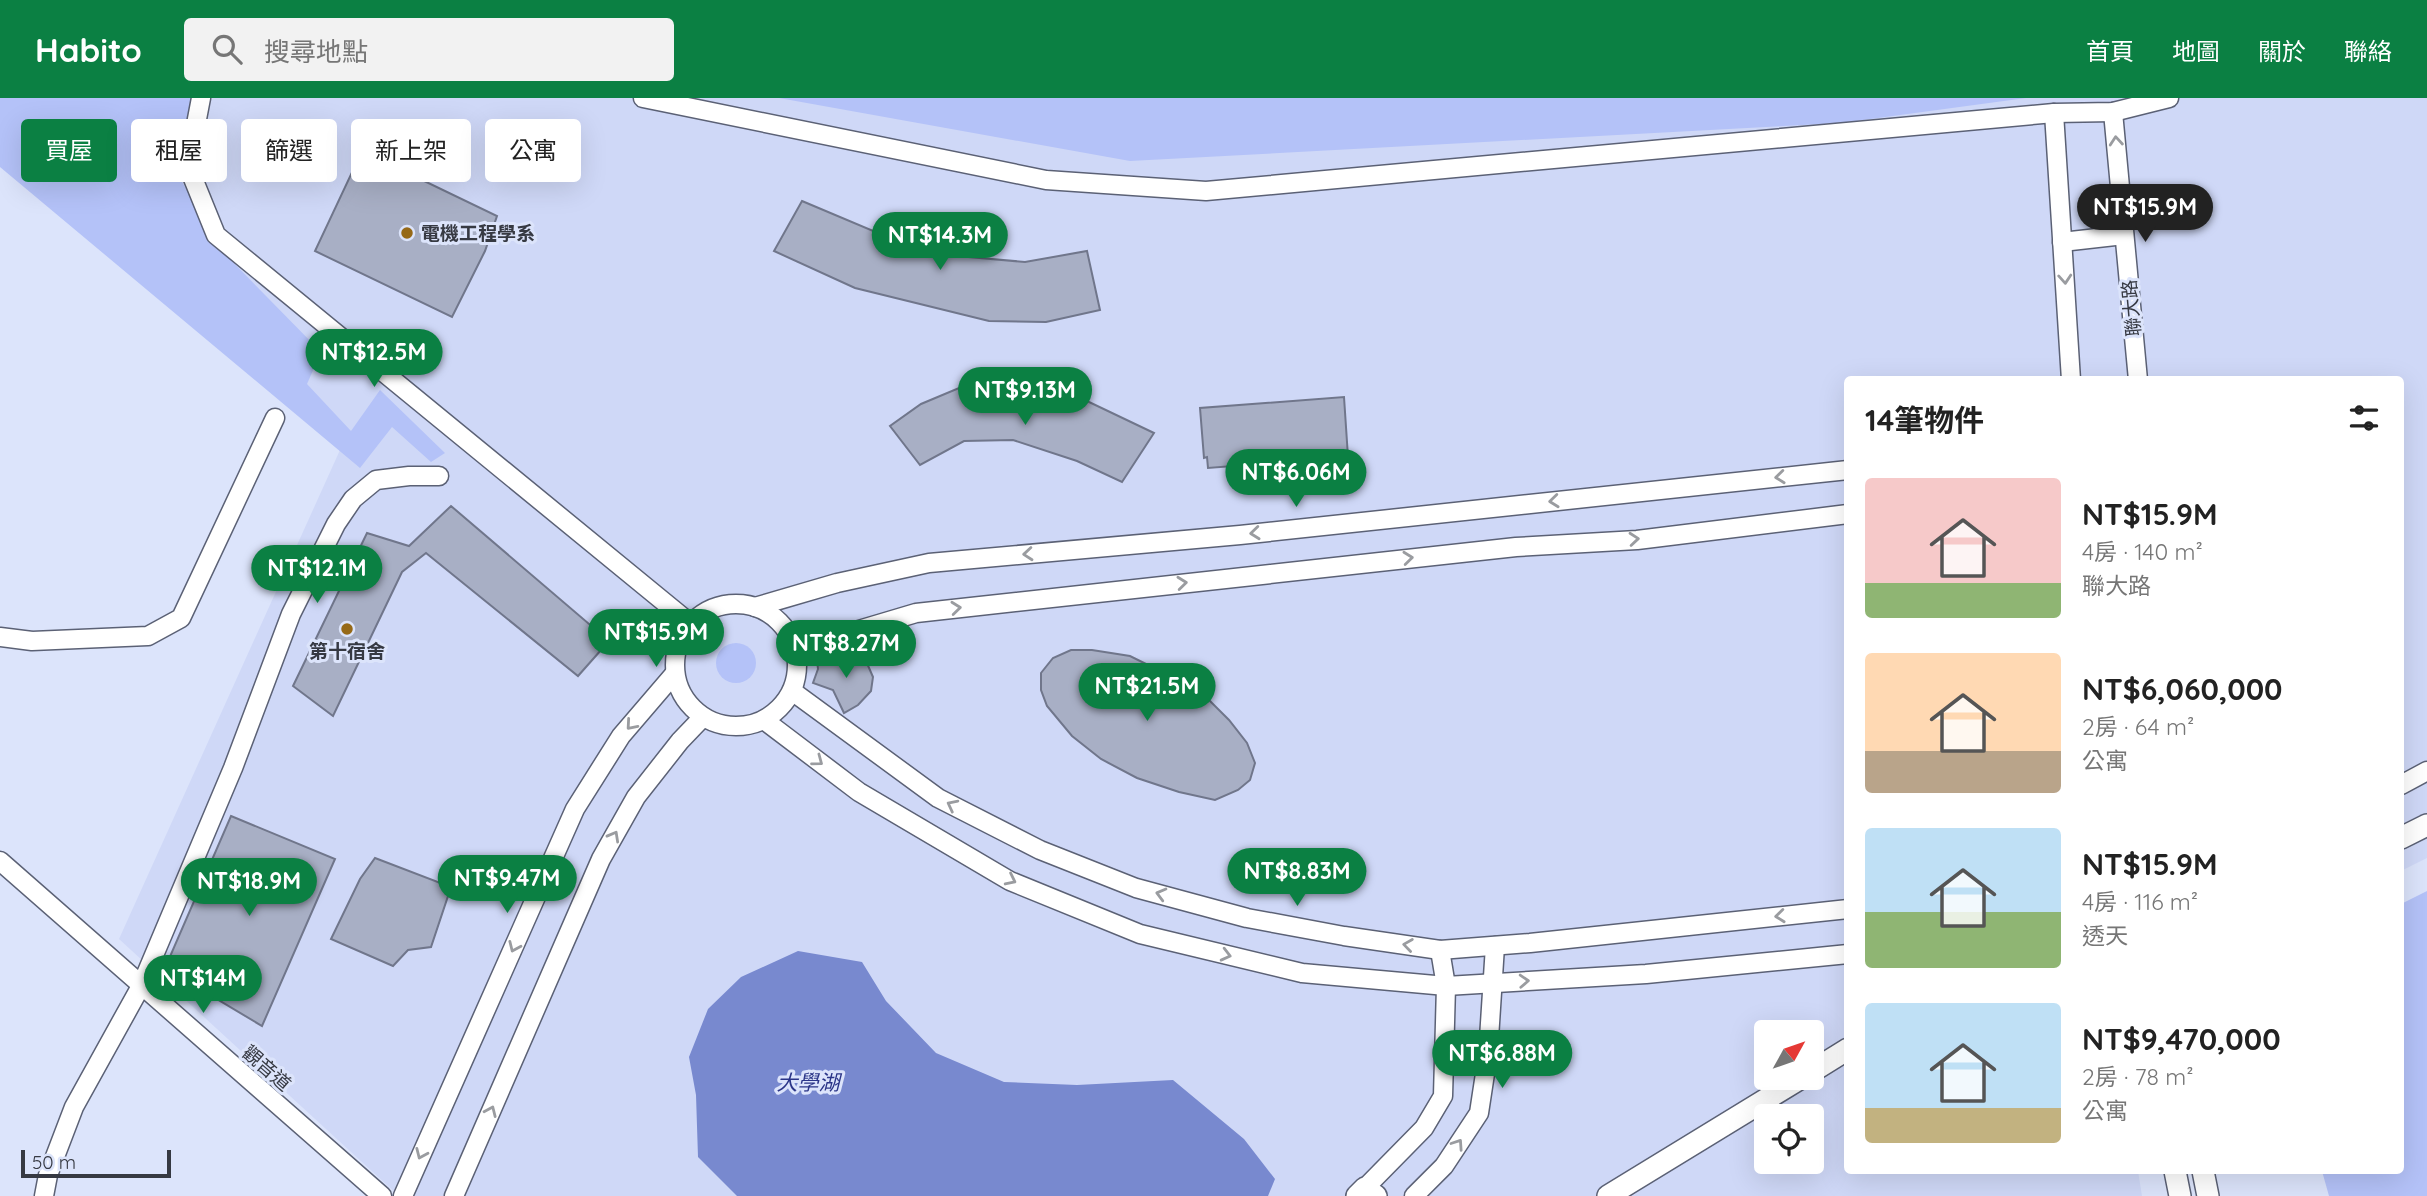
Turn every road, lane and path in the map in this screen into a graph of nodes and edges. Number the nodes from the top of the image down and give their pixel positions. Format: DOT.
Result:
graph roads {
  1 [pos="201,98"];
  2 [pos="643,98"];
  3 [pos="2169,98"];
  4 [pos="2113,112"];
  5 [pos="2054,113"];
  6 [pos="2124,234"];
  7 [pos="2062,242"];
  8 [pos="2071,376"];
  9 [pos="2138,376"];
  10 [pos="275,418"];
  11 [pos="1844,470"];
  12 [pos="439,476"];
  13 [pos="1844,514"];
  14 [pos="755,607"];
  15 [pos="691,624"];
  16 [pos="0,637"];
  17 [pos="795,649"];
  18 [pos="676,673"];
  19 [pos="792,691"];
  20 [pos="703,717"];
  21 [pos="764,720"];
  22 [pos="2427,771"];
  23 [pos="2404,783"];
  24 [pos="2427,825"];
  25 [pos="2404,836"];
  26 [pos="0,861"];
  27 [pos="1844,909"];
  28 [pos="1494,946"];
  29 [pos="1440,950"];
  30 [pos="1844,954"];
  31 [pos="1494,983"];
  32 [pos="141,986"];
  33 [pos="1446,986"];
  34 [pos="1844,1051"];
  35 [pos="1824,1064"];
  36 [pos="1781,1090"];
  37 [pos="2175,1174"];
  38 [pos="2204,1174"];
  39 [pos="1366,1193"];
  40 [pos="44,1196"];
  41 [pos="382,1196"];
  42 [pos="403,1196"];
  43 [pos="454,1196"];
  44 [pos="1414,1196"];
  45 [pos="1608,1196"];
  46 [pos="2179,1196"];
  47 [pos="2208,1196"];
  1 -- 15 [label="street"];
  2 -- 5 [label="street"];
  3 -- 4 [label="street"];
  4 -- 5 [label="street"];
  6 -- 4 [label="street, 聯大路, one-way"];
  5 -- 7 [label="street"];
  6 -- 7 [label="street"];
  6 -- 9 [label="street, 聯大路"];
  7 -- 8 [label="street, one-way"];
  10 -- 16 [label="street"];
  11 -- 14 [label="street, one-way"];
  12 -- 32 [label="street"];
  17 -- 13 [label="street, one-way"];
  14 -- 15 [label="street"];
  14 -- 17 [label="street"];
  15 -- 18 [label="street"];
  17 -- 19 [label="street"];
  18 -- 20 [label="street"];
  18 -- 42 [label="street, one-way"];
  19 -- 21 [label="street"];
  29 -- 19 [label="street, one-way"];
  20 -- 21 [label="street"];
  43 -- 20 [label="street, one-way"];
  21 -- 33 [label="street, one-way"];
  22 -- 23 [label="street"];
  24 -- 25 [label="street"];
  26 -- 32 [label="street, 觀音道"];
  27 -- 28 [label="street, one-way"];
  28 -- 29 [label="street"];
  28 -- 31 [label="street"];
  29 -- 33 [label="street"];
  31 -- 30 [label="street, one-way"];
  31 -- 33 [label="street"];
  44 -- 31 [label="street, one-way"];
  32 -- 40 [label="street"];
  32 -- 41 [label="street, 觀音道"];
  33 -- 39 [label="street"];
  34 -- 35 [label="street"];
  36 -- 45 [label="street"];
  37 -- 46 [label="street"];
  38 -- 47 [label="street"];
}
